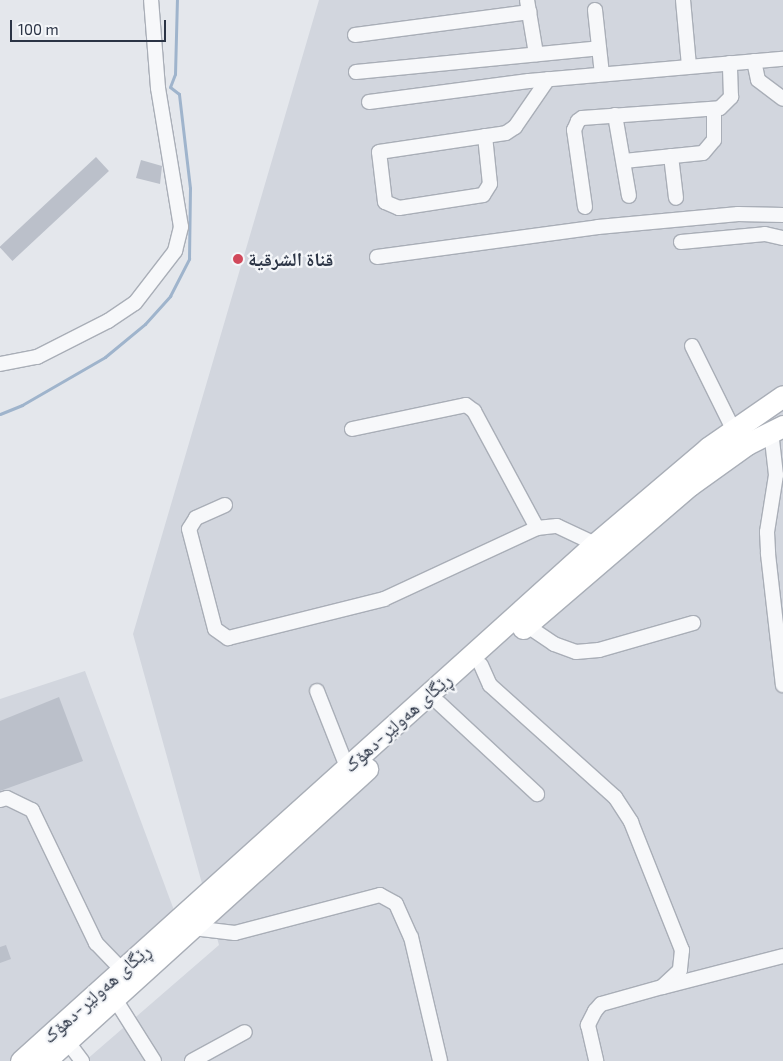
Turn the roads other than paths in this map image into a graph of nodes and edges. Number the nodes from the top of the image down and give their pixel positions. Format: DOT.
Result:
graph roads {
  1 [pos="151,0"];
  2 [pos="683,0"];
  3 [pos="528,6"];
  4 [pos="594,10"];
  5 [pos="355,35"];
  6 [pos="599,48"];
  7 [pos="536,54"];
  8 [pos="783,59"];
  9 [pos="754,61"];
  10 [pos="730,63"];
  11 [pos="689,66"];
  12 [pos="356,72"];
  13 [pos="602,74"];
  14 [pos="548,79"];
  15 [pos="783,99"];
  16 [pos="369,102"];
  17 [pos="714,109"];
  18 [pos="615,115"];
  19 [pos="485,136"];
  20 [pos="671,156"];
  21 [pos="624,161"];
  22 [pos="629,196"];
  23 [pos="676,198"];
  24 [pos="586,207"];
  25 [pos="783,215"];
  26 [pos="783,238"];
  27 [pos="681,242"];
  28 [pos="377,257"];
  29 [pos="692,346"];
  30 [pos="0,364"];
  31 [pos="783,396"];
  32 [pos="352,429"];
  33 [pos="777,429"];
  34 [pos="734,431"];
  35 [pos="225,505"];
  36 [pos="777,511"];
  37 [pos="537,528"];
  38 [pos="595,544"];
  39 [pos="693,623"];
  40 [pos="526,626"];
  41 [pos="481,665"];
  42 [pos="783,685"];
  43 [pos="317,691"];
  44 [pos="439,703"];
  45 [pos="347,767"];
  46 [pos="538,794"];
  47 [pos="0,800"];
  48 [pos="193,928"];
  49 [pos="783,956"];
  50 [pos="122,970"];
  51 [pos="662,987"];
  52 [pos="115,999"];
  53 [pos="245,1032"];
  54 [pos="67,1041"];
  55 [pos="21,1061"];
  56 [pos="45,1061"];
  57 [pos="82,1061"];
  58 [pos="154,1061"];
  59 [pos="192,1061"];
  60 [pos="440,1061"];
  61 [pos="596,1061"];
  1 -- 30 [label="street"];
  2 -- 11 [label="street"];
  3 -- 5 [label="street"];
  3 -- 7 [label="street"];
  4 -- 6 [label="street"];
  6 -- 7 [label="street"];
  6 -- 13 [label="street"];
  7 -- 12 [label="street"];
  8 -- 9 [label="street"];
  9 -- 10 [label="street"];
  9 -- 15 [label="street"];
  10 -- 11 [label="street"];
  10 -- 17 [label="street"];
  11 -- 13 [label="street"];
  13 -- 14 [label="street"];
  14 -- 16 [label="street"];
  14 -- 19 [label="street"];
  17 -- 18 [label="street"];
  17 -- 20 [label="street"];
  18 -- 21 [label="street"];
  18 -- 24 [label="street"];
  19 -- 19 [label="street"];
  20 -- 21 [label="street"];
  20 -- 23 [label="street"];
  21 -- 22 [label="street"];
  25 -- 28 [label="street"];
  26 -- 27 [label="street"];
  29 -- 34 [label="street"];
  31 -- 34 [label="highway, ڕێگای هەولێر-دهۆک"];
  32 -- 37 [label="street"];
  33 -- 36 [label="street"];
  33 -- 40 [label="highway, ڕێگای هەولێر-دهۆک"];
  34 -- 38 [label="highway, ڕێگای هەولێر-دهۆک"];
  35 -- 37 [label="street"];
  36 -- 42 [label="street"];
  37 -- 38 [label="street"];
  38 -- 45 [label="highway, ڕێگای هەولێر-دهۆک"];
  39 -- 40 [label="street"];
  40 -- 41 [label="highway, ڕێگای هەولێر-دهۆک"];
  41 -- 44 [label="highway, ڕێگای هەولێر-دهۆک"];
  41 -- 51 [label="street"];
  43 -- 45 [label="street"];
  44 -- 46 [label="street"];
  44 -- 48 [label="highway, ڕێگای هەولێر-دهۆک"];
  45 -- 50 [label="highway, ڕێگای هەولێر-دهۆک"];
  47 -- 50 [label="street"];
  48 -- 52 [label="highway, ڕێگای هەولێر-دهۆک"];
  48 -- 60 [label="street"];
  49 -- 51 [label="street"];
  50 -- 55 [label="highway, ڕێگای هەولێر-دهۆک"];
  51 -- 61 [label="street"];
  52 -- 54 [label="highway, ڕێگای هەولێر-دهۆک"];
  52 -- 58 [label="street"];
  53 -- 59 [label="street"];
  54 -- 56 [label="highway, ڕێگای هەولێر-دهۆک"];
  54 -- 57 [label="street"];
}
